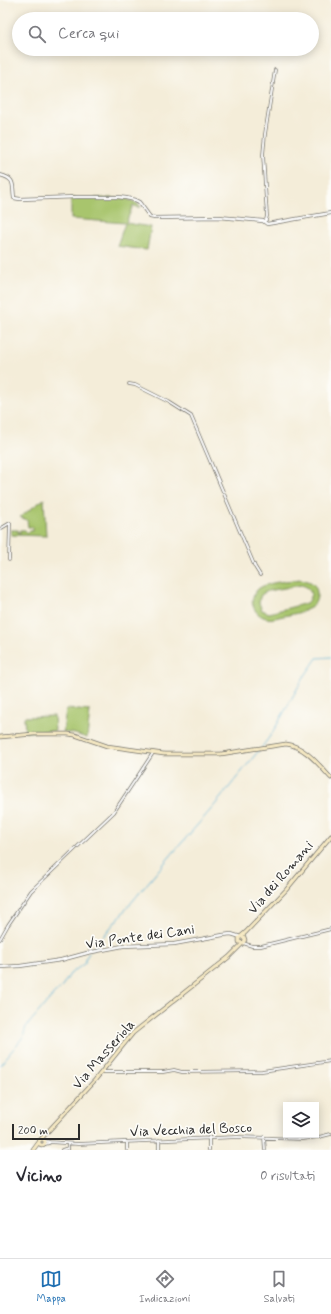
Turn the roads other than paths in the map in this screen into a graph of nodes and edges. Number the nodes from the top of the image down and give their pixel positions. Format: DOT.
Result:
graph roads {
  1 [pos="275,70"];
  2 [pos="0,175"];
  3 [pos="331,212"];
  4 [pos="264,221"];
  5 [pos="129,384"];
  6 [pos="0,529"];
  7 [pos="9,560"];
  8 [pos="260,575"];
  9 [pos="0,737"];
  10 [pos="154,753"];
  11 [pos="331,778"];
  12 [pos="331,836"];
  13 [pos="331,930"];
  14 [pos="246,932"];
  15 [pos="236,936"];
  16 [pos="241,937"];
  17 [pos="0,939"];
  18 [pos="245,939"];
  19 [pos="239,941"];
  20 [pos="242,943"];
  21 [pos="248,944"];
  22 [pos="238,948"];
  23 [pos="0,967"];
  24 [pos="331,1061"];
  25 [pos="103,1072"];
  26 [pos="331,1134"];
  27 [pos="209,1137"];
  28 [pos="264,1137"];
  29 [pos="159,1140"];
  30 [pos="43,1142"];
  31 [pos="127,1142"];
  32 [pos="68,1144"];
  33 [pos="68,1149"];
  34 [pos="34,1150"];
  35 [pos="62,1150"];
  36 [pos="127,1150"];
  37 [pos="159,1150"];
  38 [pos="209,1150"];
  39 [pos="265,1150"];
  1 -- 4 [label="street"];
  2 -- 4 [label="street"];
  3 -- 4 [label="street"];
  5 -- 8 [label="street"];
  6 -- 7 [label="street"];
  9 -- 10 [label="main road"];
  10 -- 11 [label="main road"];
  10 -- 17 [label="street"];
  12 -- 14 [label="main road, Via dei Romani"];
  13 -- 21 [label="street"];
  14 -- 16 [label="main road, Via dei Romani"];
  14 -- 18 [label="main road, Via dei Romani"];
  15 -- 16 [label="street, Via Ponte dei Cani"];
  15 -- 19 [label="street"];
  15 -- 23 [label="street, Via Ponte dei Cani"];
  16 -- 18 [label="main road"];
  16 -- 19 [label="main road, Via dei Romani"];
  18 -- 20 [label="main road, Via Masseriola"];
  18 -- 21 [label="street"];
  19 -- 20 [label="main road"];
  19 -- 22 [label="main road"];
  20 -- 21 [label="street"];
  20 -- 22 [label="main road, Via Masseriola"];
  22 -- 25 [label="main road, Via Masseriola"];
  24 -- 25 [label="street"];
  25 -- 30 [label="main road, Via Masseriola"];
  26 -- 28 [label="street, Via Vecchia del Bosco"];
  27 -- 28 [label="street, Via Vecchia del Bosco"];
  27 -- 29 [label="street, Via Vecchia del Bosco"];
  27 -- 38 [label="street"];
  28 -- 39 [label="street"];
  29 -- 31 [label="street, Via Vecchia del Bosco"];
  29 -- 37 [label="street"];
  30 -- 32 [label="street, Via Vecchia del Bosco"];
  30 -- 34 [label="main road"];
  31 -- 32 [label="street, Via Vecchia del Bosco"];
  31 -- 36 [label="street"];
  32 -- 33 [label="street"];
  33 -- 35 [label="street"];
}
